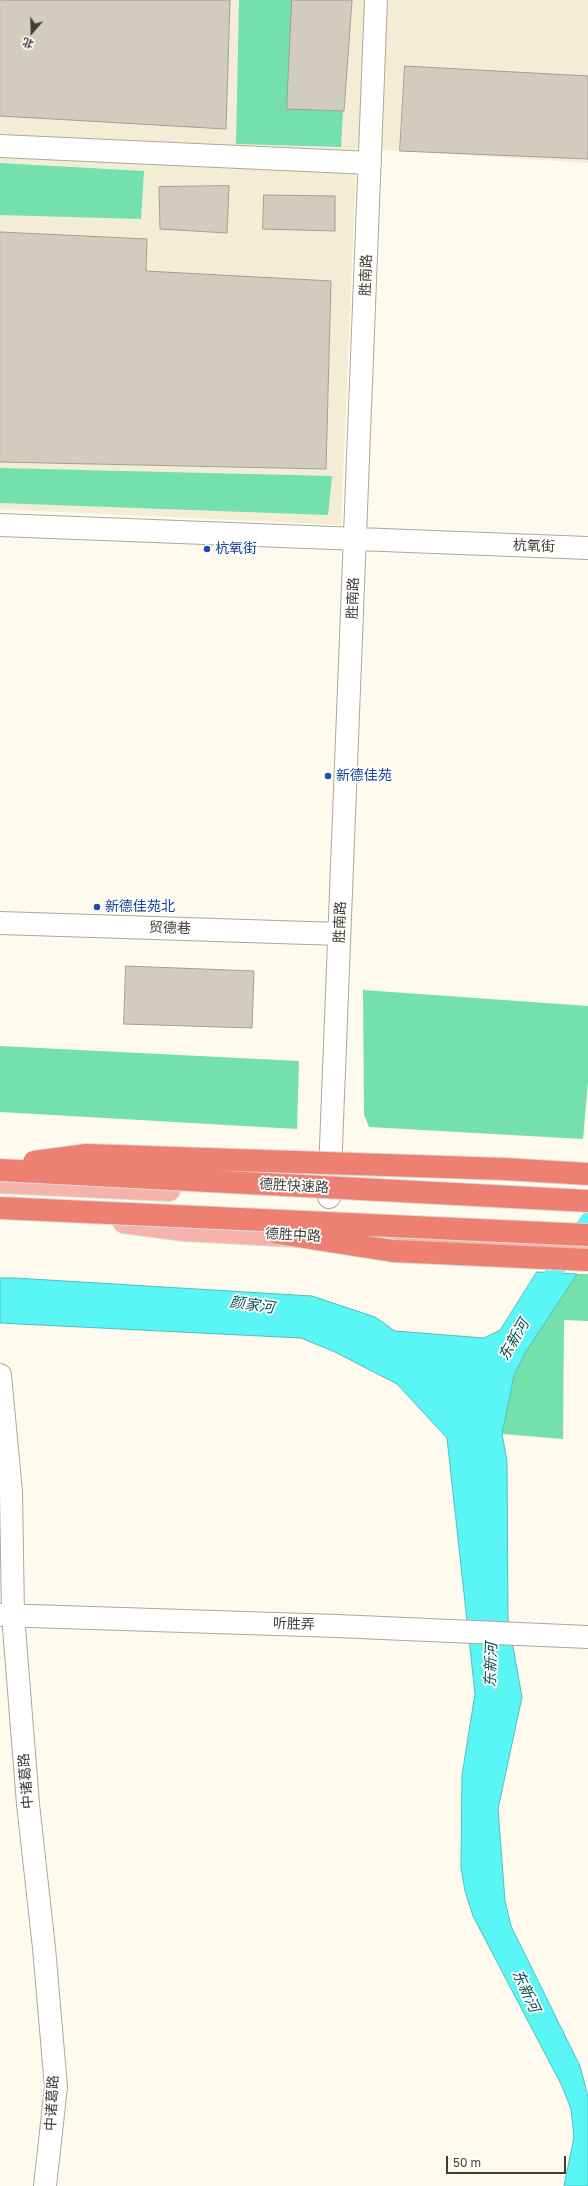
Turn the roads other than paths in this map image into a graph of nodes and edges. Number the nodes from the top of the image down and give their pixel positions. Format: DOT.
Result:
graph roads {
  1 [pos="376,0"];
  2 [pos="0,146"];
  3 [pos="370,163"];
  4 [pos="0,525"];
  5 [pos="356,539"];
  6 [pos="588,548"];
  7 [pos="0,923"];
  8 [pos="340,934"];
  9 [pos="0,1169"];
  10 [pos="588,1174"];
  11 [pos="0,1182"];
  12 [pos="329,1197"];
  13 [pos="588,1201"];
  14 [pos="0,1204"];
  15 [pos="0,1208"];
  16 [pos="578,1208"];
  17 [pos="166,1216"];
  18 [pos="588,1235"];
  19 [pos="588,1249"];
  20 [pos="588,1260"];
  21 [pos="0,1375"];
  22 [pos="6,1615"];
  23 [pos="588,1637"];
  24 [pos="46,2186"];
  1 -- 3 [label="street, 胜南路"];
  2 -- 3 [label="street"];
  3 -- 5 [label="street, 胜南路"];
  4 -- 5 [label="street, 杭氧街"];
  5 -- 6 [label="street, 杭氧街"];
  5 -- 8 [label="street, 胜南路"];
  7 -- 8 [label="street, 贸德巷"];
  8 -- 12 [label="street, 胜南路"];
  9 -- 10 [label="highway, bridge"];
  9 -- 13 [label="highway, 德胜快速路, bridge"];
  11 -- 12 [label="main road"];
  12 -- 16 [label="main road"];
  14 -- 19 [label="main road, 德胜中路"];
  15 -- 17 [label="highway, bridge"];
  17 -- 18 [label="highway, bridge"];
  17 -- 20 [label="highway, bridge"];
  21 -- 22 [label="street, 中诸葛路"];
  22 -- 23 [label="street, 听胜弄"];
  22 -- 24 [label="street, 中诸葛路"];
}
